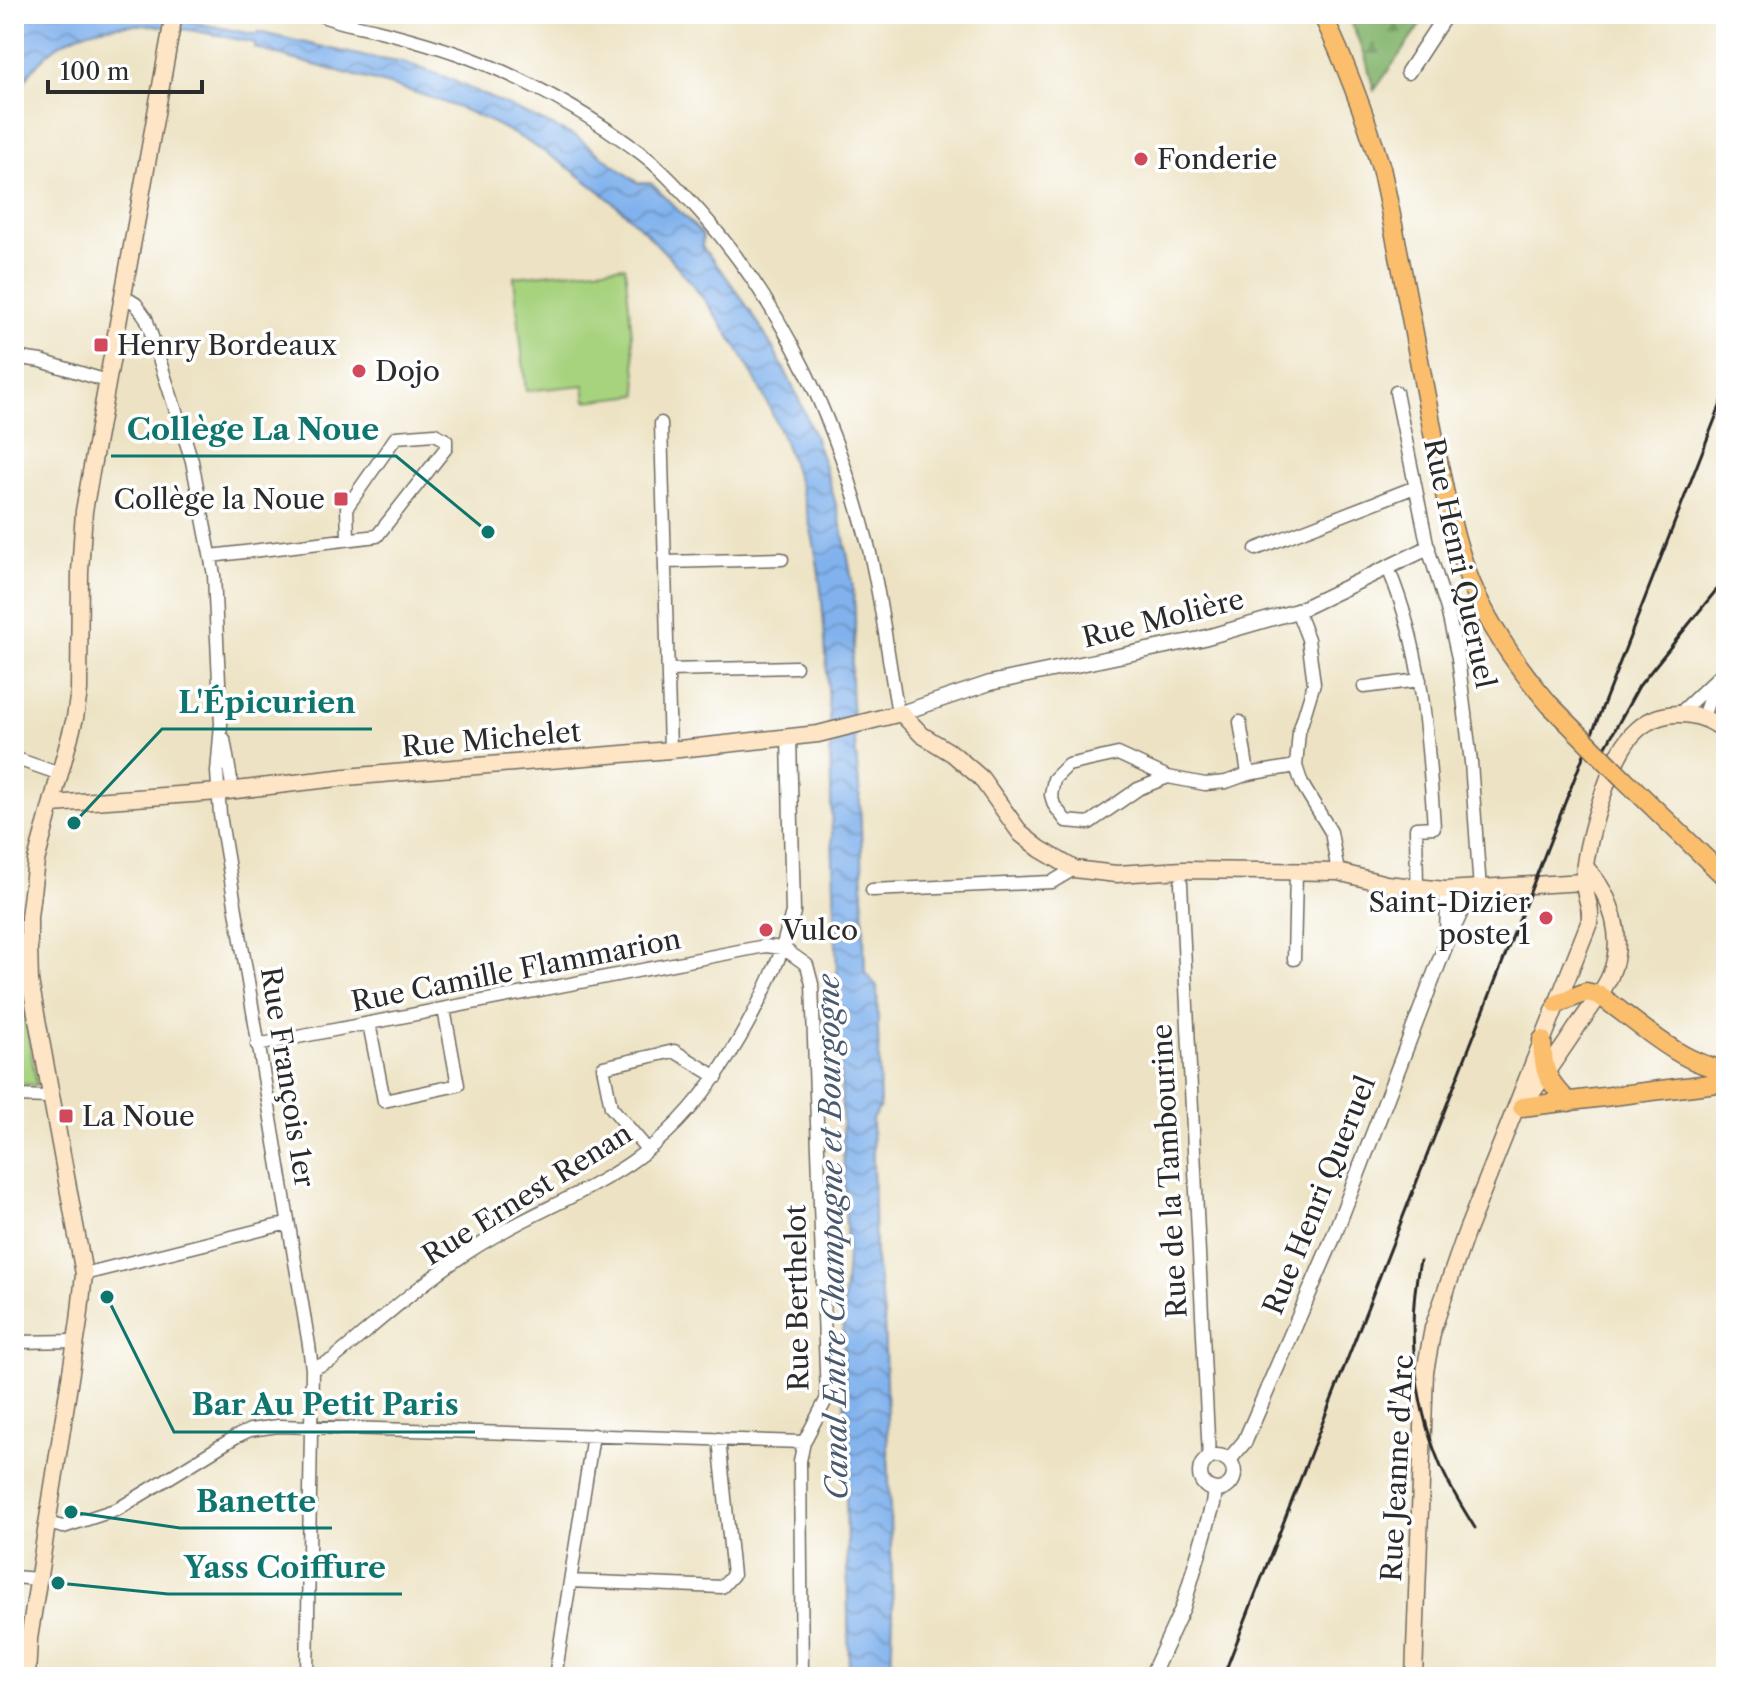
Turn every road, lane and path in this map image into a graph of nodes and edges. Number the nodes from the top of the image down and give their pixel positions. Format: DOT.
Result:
graph roads {
  1 [pos="318,14"];
  2 [pos="1322,14"];
  3 [pos="1446,14"];
  4 [pos="172,25"];
  5 [pos="1408,72"];
  6 [pos="123,296"];
  7 [pos="14,357"];
  8 [pos="107,381"];
  9 [pos="1396,392"];
  10 [pos="661,423"];
  11 [pos="1415,487"];
  12 [pos="348,538"];
  13 [pos="1428,548"];
  14 [pos="1256,549"];
  15 [pos="211,556"];
  16 [pos="782,559"];
  17 [pos="665,562"];
  18 [pos="1388,568"];
  19 [pos="1297,611"];
  20 [pos="796,667"];
  21 [pos="1726,669"];
  22 [pos="668,670"];
  23 [pos="1716,679"];
  24 [pos="1420,680"];
  25 [pos="1364,687"];
  26 [pos="901,713"];
  27 [pos="1680,713"];
  28 [pos="1703,717"];
  29 [pos="1240,722"];
  30 [pos="1726,732"];
  31 [pos="789,737"];
  32 [pos="670,750"];
  33 [pos="14,758"];
  34 [pos="1296,766"];
  35 [pos="60,774"];
  36 [pos="1248,774"];
  37 [pos="1168,777"];
  38 [pos="226,792"];
  39 [pos="83,802"];
  40 [pos="52,804"];
  41 [pos="1672,824"];
  42 [pos="1074,869"];
  43 [pos="1726,869"];
  44 [pos="1296,872"];
  45 [pos="1338,872"];
  46 [pos="1585,875"];
  47 [pos="1726,880"];
  48 [pos="1181,883"];
  49 [pos="1417,888"];
  50 [pos="872,890"];
  51 [pos="1445,890"];
  52 [pos="1476,890"];
  53 [pos="1446,944"];
  54 [pos="783,948"];
  55 [pos="1294,959"];
  56 [pos="22,982"];
  57 [pos="1599,995"];
  58 [pos="1557,1004"];
  59 [pos="444,1009"];
  60 [pos="369,1023"];
  61 [pos="1542,1040"];
  62 [pos="257,1045"];
  63 [pos="1677,1051"];
  64 [pos="1726,1069"];
  65 [pos="1546,1073"];
  66 [pos="717,1077"];
  67 [pos="1726,1082"];
  68 [pos="1669,1089"];
  69 [pos="14,1096"];
  70 [pos="52,1097"];
  71 [pos="1569,1102"];
  72 [pos="1522,1107"];
  73 [pos="1507,1131"];
  74 [pos="647,1149"];
  75 [pos="288,1223"];
  76 [pos="84,1274"];
  77 [pos="76,1341"];
  78 [pos="14,1342"];
  79 [pos="312,1369"];
  80 [pos="311,1426"];
  81 [pos="593,1435"];
  82 [pos="719,1439"];
  83 [pos="804,1442"];
  84 [pos="1209,1458"];
  85 [pos="1229,1460"];
  86 [pos="1215,1490"];
  87 [pos="47,1523"];
  88 [pos="14,1577"];
  89 [pos="38,1579"];
  90 [pos="570,1581"];
  91 [pos="27,1677"];
  92 [pos="307,1677"];
  93 [pos="555,1677"];
  94 [pos="802,1677"];
  95 [pos="1151,1677"];
  96 [pos="1414,1677"];
  1 -- 26 [label="street"];
  2 -- 41 [label="main road, bridge"];
  3 -- 5 [label="street"];
  4 -- 6 [label="main road"];
  6 -- 8 [label="main road"];
  6 -- 15 [label="street, Rue François 1er"];
  7 -- 8 [label="street"];
  8 -- 35 [label="main road"];
  9 -- 11 [label="street, Rue Henri Queruel"];
  10 -- 17 [label="street"];
  11 -- 13 [label="street, Rue Henri Queruel"];
  11 -- 14 [label="street"];
  12 -- 12 [label="street"];
  12 -- 15 [label="street"];
  13 -- 18 [label="street, Rue Molière"];
  13 -- 52 [label="street, Rue Henri Queruel"];
  15 -- 38 [label="street, Rue François 1er"];
  16 -- 17 [label="street"];
  17 -- 22 [label="street"];
  18 -- 19 [label="street, Rue Molière"];
  18 -- 24 [label="street"];
  19 -- 26 [label="street, Rue Molière"];
  19 -- 34 [label="street"];
  20 -- 22 [label="street"];
  21 -- 23 [label="street"];
  22 -- 32 [label="street"];
  23 -- 27 [label="street"];
  23 -- 28 [label="street"];
  24 -- 25 [label="street"];
  24 -- 49 [label="street"];
  26 -- 31 [label="main road, Rue Michelet"];
  26 -- 42 [label="main road"];
  27 -- 28 [label="main road"];
  27 -- 46 [label="main road"];
  28 -- 30 [label="main road"];
  29 -- 36 [label="street"];
  31 -- 32 [label="main road, Rue Michelet"];
  31 -- 54 [label="street"];
  32 -- 38 [label="main road, Rue Michelet"];
  33 -- 35 [label="street"];
  34 -- 36 [label="street"];
  34 -- 45 [label="street"];
  35 -- 39 [label="main road"];
  35 -- 40 [label="main road"];
  36 -- 37 [label="street"];
  37 -- 37 [label="street"];
  38 -- 39 [label="main road, Rue Michelet"];
  38 -- 62 [label="street, Rue François 1er"];
  39 -- 40 [label="main road, Rue Michelet"];
  40 -- 56 [label="main road"];
  41 -- 43 [label="main road"];
  41 -- 47 [label="main road"];
  42 -- 44 [label="main road"];
  42 -- 50 [label="street"];
  44 -- 45 [label="main road"];
  44 -- 55 [label="street"];
  45 -- 49 [label="main road"];
  46 -- 52 [label="main road"];
  46 -- 57 [label="main road, Rue Jeanne d'Arc"];
  46 -- 58 [label="main road, Rue Jeanne d'Arc"];
  48 -- 84 [label="street, Rue de la Tambourine"];
  49 -- 51 [label="main road"];
  51 -- 52 [label="main road"];
  51 -- 53 [label="street, Rue Henri Queruel"];
  52 -- 53 [label="street, Rue Henri Queruel"];
  53 -- 85 [label="street, Rue Henri Queruel"];
  54 -- 59 [label="street, Rue Camille Flammarion"];
  54 -- 66 [label="street, Rue Ernest Renan"];
  54 -- 83 [label="street, Rue Berthelot"];
  56 -- 70 [label="main road"];
  57 -- 58 [label="main road"];
  57 -- 63 [label="main road"];
  57 -- 65 [label="main road, Rue Jeanne d'Arc"];
  58 -- 61 [label="main road, Rue Jeanne d'Arc"];
  59 -- 60 [label="street, Rue Camille Flammarion"];
  59 -- 60 [label="street"];
  60 -- 62 [label="street, Rue Camille Flammarion"];
  61 -- 65 [label="main road"];
  61 -- 73 [label="main road, Rue Jeanne d'Arc"];
  62 -- 75 [label="street, Rue François 1er"];
  63 -- 64 [label="main road"];
  63 -- 68 [label="main road"];
  65 -- 71 [label="main road"];
  65 -- 72 [label="main road, Rue Jeanne d'Arc"];
  66 -- 74 [label="street, Rue Ernest Renan"];
  66 -- 74 [label="street"];
  67 -- 68 [label="main road"];
  68 -- 71 [label="main road"];
  69 -- 70 [label="street"];
  70 -- 76 [label="main road"];
  71 -- 72 [label="main road"];
  72 -- 73 [label="main road, Rue Jeanne d'Arc"];
  73 -- 96 [label="main road, Rue Jeanne d'Arc"];
  74 -- 79 [label="street, Rue Ernest Renan"];
  75 -- 76 [label="street"];
  75 -- 79 [label="street, Rue François 1er"];
  76 -- 77 [label="main road"];
  77 -- 78 [label="street"];
  77 -- 87 [label="main road"];
  79 -- 80 [label="street, Rue François 1er"];
  80 -- 81 [label="street"];
  80 -- 87 [label="street"];
  80 -- 92 [label="street"];
  81 -- 82 [label="street"];
  81 -- 90 [label="street"];
  82 -- 83 [label="street"];
  82 -- 90 [label="street"];
  83 -- 94 [label="street, Rue Berthelot"];
  84 -- 85 [label="street"];
  84 -- 86 [label="street"];
  85 -- 86 [label="street"];
  86 -- 95 [label="street"];
  87 -- 89 [label="main road"];
  88 -- 89 [label="street"];
  89 -- 91 [label="main road"];
  90 -- 93 [label="street"];
}
